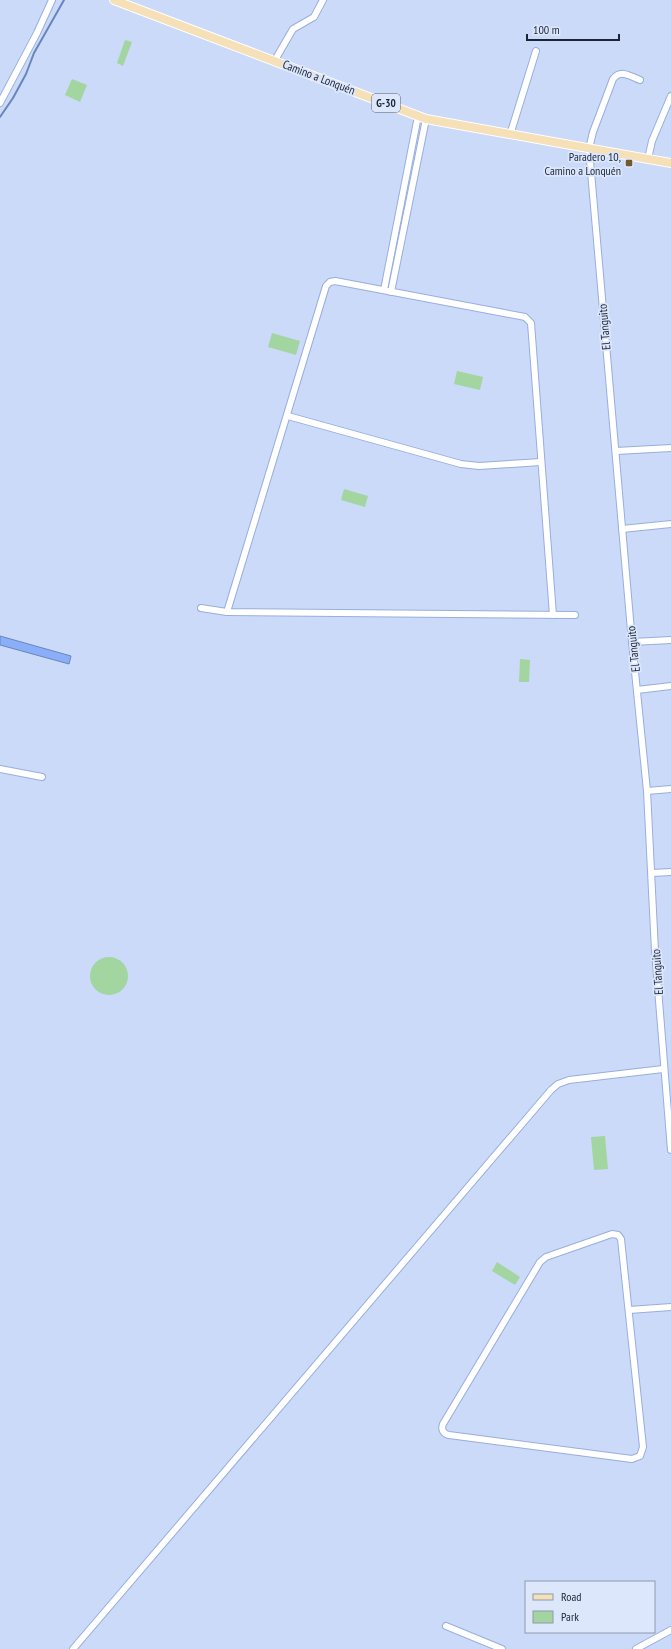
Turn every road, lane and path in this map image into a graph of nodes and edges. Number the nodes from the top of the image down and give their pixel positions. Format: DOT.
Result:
graph roads {
  1 [pos="52,0"];
  2 [pos="114,0"];
  3 [pos="323,0"];
  4 [pos="536,51"];
  5 [pos="275,60"];
  6 [pos="640,80"];
  7 [pos="671,96"];
  8 [pos="0,103"];
  9 [pos="422,117"];
  10 [pos="510,135"];
  11 [pos="589,149"];
  12 [pos="648,159"];
  13 [pos="671,163"];
  14 [pos="384,290"];
  15 [pos="391,292"];
  16 [pos="288,416"];
  17 [pos="671,448"];
  18 [pos="616,451"];
  19 [pos="541,462"];
  20 [pos="671,524"];
  21 [pos="622,529"];
  22 [pos="201,608"];
  23 [pos="227,612"];
  24 [pos="553,615"];
  25 [pos="575,615"];
  26 [pos="671,640"];
  27 [pos="632,642"];
  28 [pos="671,686"];
  29 [pos="637,690"];
  30 [pos="0,769"];
  31 [pos="42,777"];
  32 [pos="671,789"];
  33 [pos="647,791"];
  34 [pos="671,872"];
  35 [pos="652,873"];
  36 [pos="664,1069"];
  37 [pos="671,1150"];
  38 [pos="671,1307"];
  39 [pos="629,1310"];
  40 [pos="446,1626"];
  41 [pos="671,1630"];
  42 [pos="73,1649"];
  43 [pos="502,1649"];
  44 [pos="636,1649"];
  1 -- 8 [label="street"];
  2 -- 5 [label="main road, Camino a Lonquén / G-30"];
  3 -- 5 [label="street"];
  4 -- 10 [label="street"];
  5 -- 9 [label="main road, Camino a Lonquén / G-30"];
  6 -- 11 [label="street, El Tanguito"];
  7 -- 12 [label="street"];
  9 -- 10 [label="main road, Camino a Lonquén / G-30"];
  9 -- 14 [label="street"];
  9 -- 15 [label="street"];
  10 -- 11 [label="main road, Camino a Lonquén / G-30"];
  11 -- 12 [label="main road, Camino a Lonquén / G-30"];
  11 -- 18 [label="street, El Tanguito"];
  12 -- 13 [label="main road, Camino a Lonquén / G-30"];
  14 -- 15 [label="street"];
  14 -- 16 [label="street"];
  15 -- 19 [label="street"];
  16 -- 19 [label="street"];
  16 -- 23 [label="street"];
  17 -- 18 [label="street"];
  18 -- 21 [label="street, El Tanguito"];
  19 -- 24 [label="street"];
  20 -- 21 [label="street"];
  21 -- 27 [label="street, El Tanguito"];
  22 -- 23 [label="street"];
  23 -- 24 [label="street"];
  24 -- 25 [label="street"];
  26 -- 27 [label="street"];
  27 -- 29 [label="street, El Tanguito"];
  28 -- 29 [label="street"];
  29 -- 33 [label="street, El Tanguito"];
  30 -- 31 [label="street"];
  32 -- 33 [label="street"];
  33 -- 35 [label="street, El Tanguito"];
  34 -- 35 [label="street"];
  35 -- 36 [label="street, El Tanguito"];
  36 -- 37 [label="street, El Tanguito"];
  36 -- 42 [label="street"];
  38 -- 39 [label="street"];
  39 -- 39 [label="street"];
  40 -- 43 [label="street"];
  41 -- 44 [label="street"];
}
